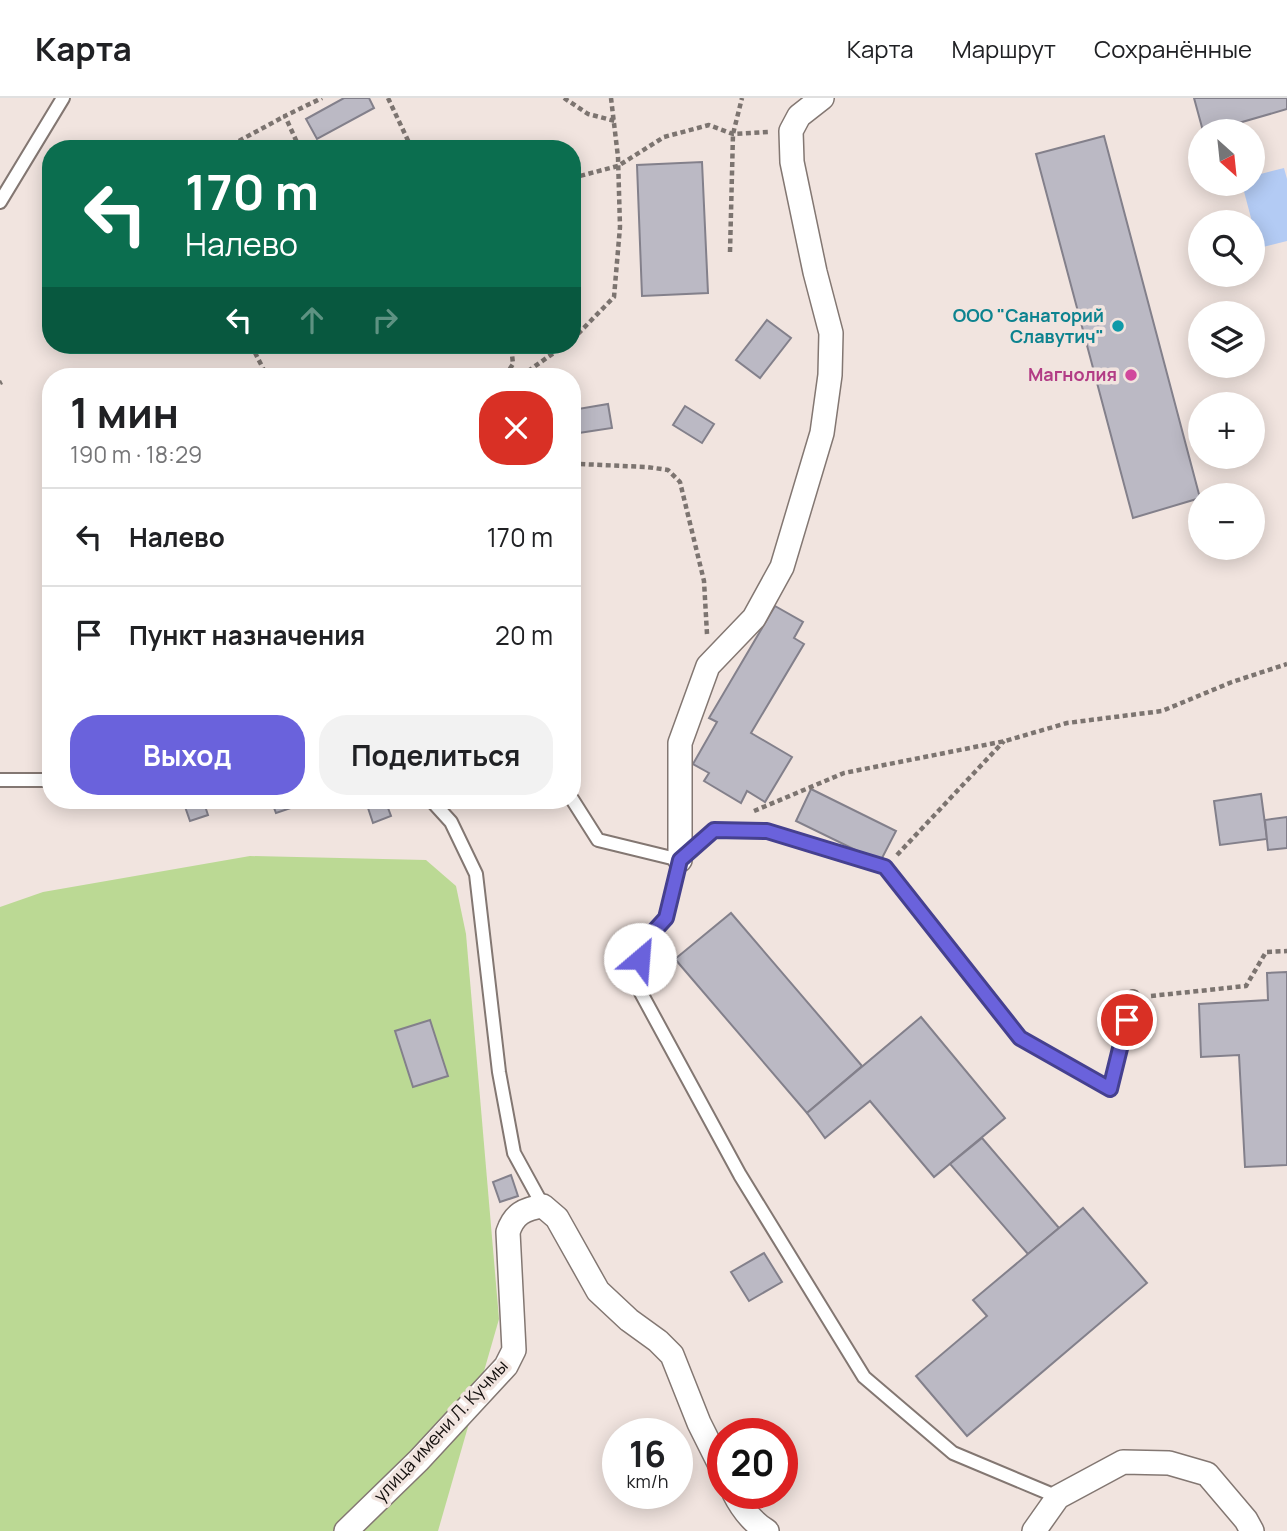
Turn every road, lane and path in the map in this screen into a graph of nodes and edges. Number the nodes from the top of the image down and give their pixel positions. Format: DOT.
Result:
graph roads {
  1 [pos="63,98"];
  2 [pos="322,98"];
  3 [pos="388,98"];
  4 [pos="564,98"];
  5 [pos="611,98"];
  6 [pos="741,98"];
  7 [pos="822,98"];
  8 [pos="285,116"];
  9 [pos="615,121"];
  10 [pos="791,131"];
  11 [pos="733,134"];
  12 [pos="241,140"];
  13 [pos="296,140"];
  14 [pos="408,140"];
  15 [pos="618,166"];
  16 [pos="581,176"];
  17 [pos="0,202"];
  18 [pos="730,252"];
  19 [pos="581,331"];
  20 [pos="552,354"];
  21 [pos="532,368"];
  22 [pos="581,464"];
  23 [pos="1287,664"];
  24 [pos="708,666"];
  25 [pos="1004,741"];
  26 [pos="0,780"];
  27 [pos="42,780"];
  28 [pos="439,809"];
  29 [pos="578,809"];
  30 [pos="751,812"];
  31 [pos="680,860"];
  32 [pos="885,867"];
  33 [pos="1287,951"];
  34 [pos="1133,998"];
  35 [pos="543,1206"];
  36 [pos="707,1439"];
  37 [pos="1058,1497"];
  38 [pos="743,1509"];
  39 [pos="346,1531"];
  40 [pos="768,1531"];
  41 [pos="1034,1531"];
  42 [pos="1252,1531"];
  1 -- 17 [label="lane"];
  2 -- 8 [label="path"];
  3 -- 14 [label="path"];
  4 -- 9 [label="path"];
  5 -- 9 [label="path"];
  6 -- 11 [label="path"];
  7 -- 10 [label="street"];
  8 -- 12 [label="path"];
  8 -- 13 [label="path"];
  9 -- 15 [label="path"];
  10 -- 11 [label="path"];
  10 -- 24 [label="street"];
  11 -- 15 [label="path"];
  11 -- 18 [label="path"];
  15 -- 16 [label="path"];
  15 -- 19 [label="path"];
  20 -- 21 [label="path"];
  22 -- 24 [label="path"];
  23 -- 25 [label="path"];
  24 -- 31 [label="street"];
  25 -- 30 [label="path"];
  25 -- 32 [label="path"];
  26 -- 27 [label="lane"];
  28 -- 35 [label="lane"];
  29 -- 31 [label="lane"];
  31 -- 32 [label="lane"];
  31 -- 37 [label="lane"];
  32 -- 34 [label="lane"];
  33 -- 34 [label="path"];
  35 -- 36 [label="street"];
  35 -- 39 [label="street, улица имени Л. Кучмы"];
  37 -- 41 [label="street"];
  37 -- 42 [label="street"];
  38 -- 40 [label="street"];
}
